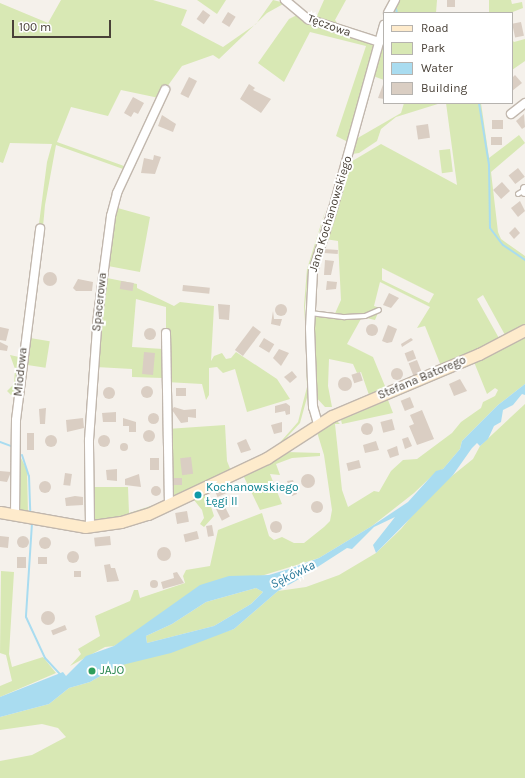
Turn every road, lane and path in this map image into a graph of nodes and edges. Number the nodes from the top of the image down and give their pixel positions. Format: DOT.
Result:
graph roads {
  1 [pos="285,0"];
  2 [pos="395,0"];
  3 [pos="389,12"];
  4 [pos="383,28"];
  5 [pos="379,42"];
  6 [pos="165,90"];
  7 [pos="525,103"];
  8 [pos="511,114"];
  9 [pos="40,229"];
  10 [pos="379,310"];
  11 [pos="310,313"];
  12 [pos="525,330"];
  13 [pos="166,333"];
  14 [pos="318,424"];
  15 [pos="169,505"];
  16 [pos="0,512"];
  17 [pos="15,515"];
  18 [pos="90,526"];
  1 -- 5 [label="street, Tęczowa"];
  2 -- 3 [label="street"];
  4 -- 5 [label="street, Jana Kochanowskiego"];
  5 -- 11 [label="street, Jana Kochanowskiego"];
  6 -- 18 [label="street, Spacerowa"];
  7 -- 8 [label="street"];
  9 -- 17 [label="street, Miodowa"];
  10 -- 11 [label="lane"];
  11 -- 14 [label="street, Jana Kochanowskiego"];
  12 -- 14 [label="street, Stefana Batorego"];
  13 -- 15 [label="street"];
  14 -- 15 [label="street"];
  15 -- 18 [label="street"];
  16 -- 17 [label="street"];
  17 -- 18 [label="street"];
}
